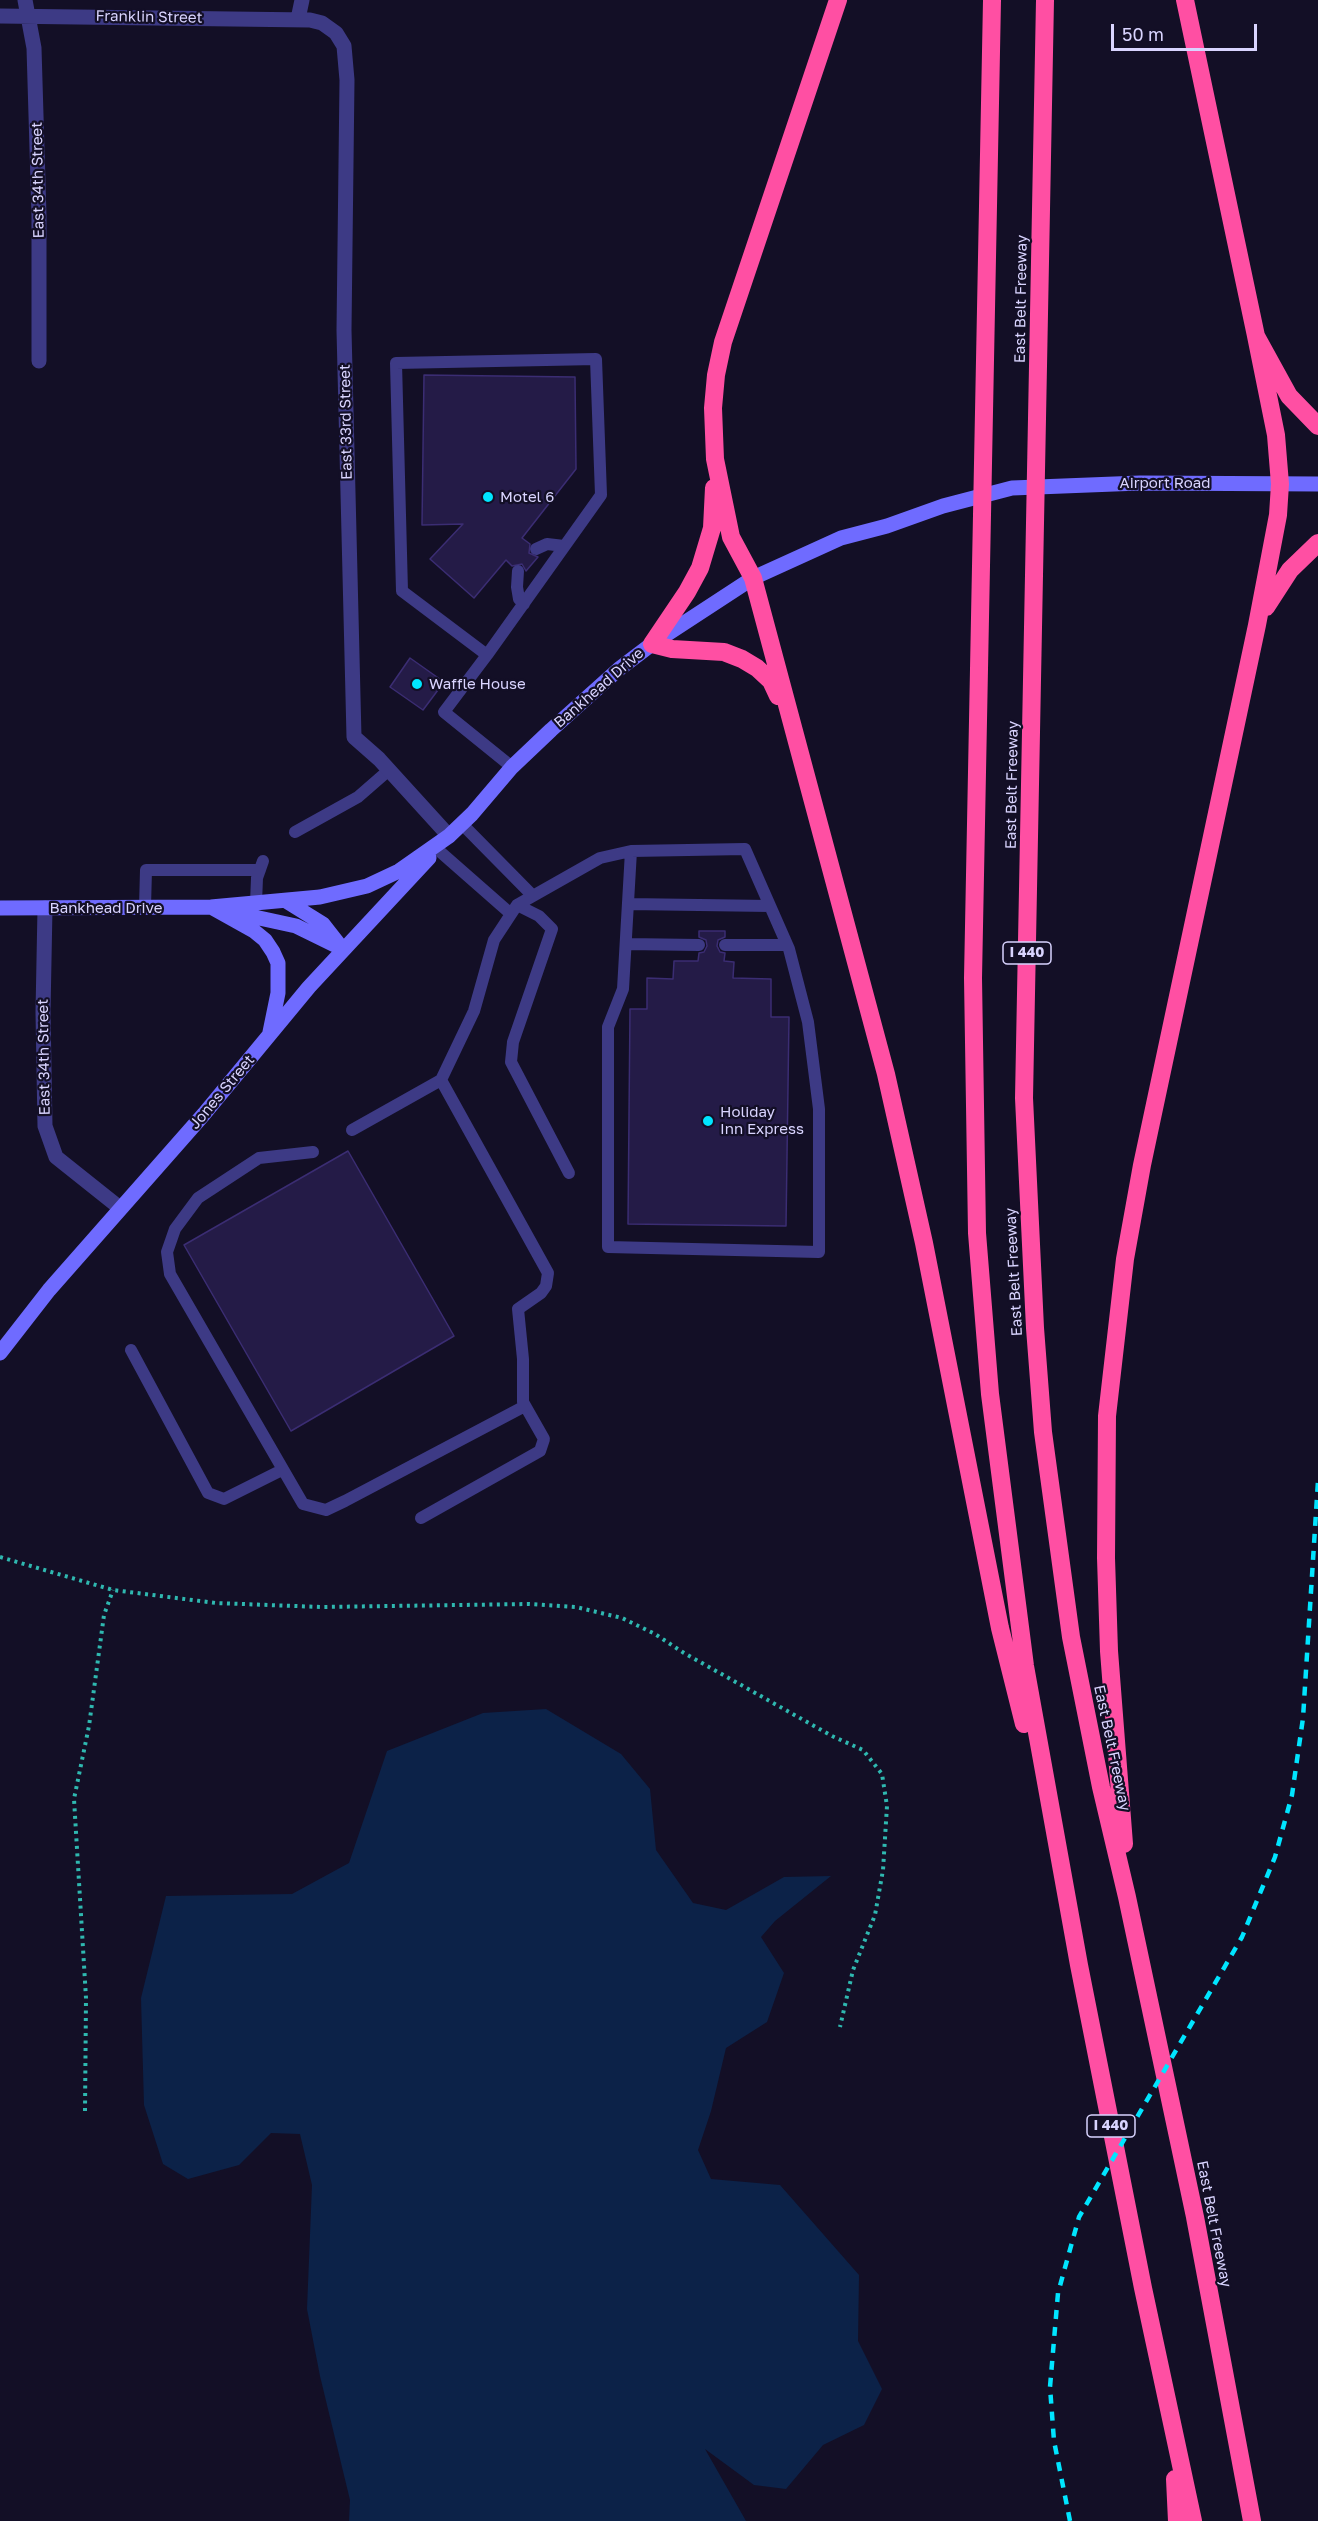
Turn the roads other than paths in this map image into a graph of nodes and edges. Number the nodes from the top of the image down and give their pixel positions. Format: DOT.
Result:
graph roads {
  1 [pos="25,0"];
  2 [pos="302,0"];
  3 [pos="838,0"];
  4 [pos="992,0"];
  5 [pos="1045,0"];
  6 [pos="1185,0"];
  7 [pos="0,16"];
  8 [pos="28,17"];
  9 [pos="298,19"];
  10 [pos="1256,336"];
  11 [pos="39,361"];
  12 [pos="1318,426"];
  13 [pos="715,459"];
  14 [pos="1280,483"];
  15 [pos="1318,484"];
  16 [pos="1012,488"];
  17 [pos="1318,543"];
  18 [pos="564,546"];
  19 [pos="536,549"];
  20 [pos="518,571"];
  21 [pos="753,578"];
  22 [pos="524,604"];
  23 [pos="1257,625"];
  24 [pos="651,644"];
  25 [pos="487,656"];
  26 [pos="789,717"];
  27 [pos="512,767"];
  28 [pos="389,770"];
  29 [pos="462,824"];
  30 [pos="295,832"];
  31 [pos="449,836"];
  32 [pos="437,849"];
  33 [pos="631,851"];
  34 [pos="533,896"];
  35 [pos="286,901"];
  36 [pos="256,903"];
  37 [pos="628,904"];
  38 [pos="770,906"];
  39 [pos="145,907"];
  40 [pos="0,908"];
  41 [pos="45,908"];
  42 [pos="211,908"];
  43 [pos="514,910"];
  44 [pos="626,944"];
  45 [pos="699,945"];
  46 [pos="724,945"];
  47 [pos="787,945"];
  48 [pos="343,949"];
  49 [pos="270,1034"];
  50 [pos="441,1080"];
  51 [pos="352,1130"];
  52 [pos="313,1152"];
  53 [pos="568,1173"];
  54 [pos="120,1208"];
  55 [pos="131,1350"];
  56 [pos="0,1353"];
  57 [pos="525,1406"];
  58 [pos="282,1470"];
  59 [pos="421,1518"];
  60 [pos="1049,1806"];
  61 [pos="1127,1897"];
  62 [pos="1172,2417"];
  63 [pos="1177,2521"];
  64 [pos="1193,2521"];
  65 [pos="1252,2521"];
  1 -- 8 [label="street, East 34th Street"];
  2 -- 9 [label="street"];
  3 -- 13 [label="highway"];
  4 -- 60 [label="highway, I 440"];
  5 -- 61 [label="highway, East Belt Freeway / I 440"];
  6 -- 10 [label="highway"];
  7 -- 8 [label="street, Franklin Street"];
  8 -- 9 [label="street, Franklin Street"];
  8 -- 11 [label="street, East 34th Street"];
  9 -- 28 [label="street, East 33rd Street"];
  10 -- 12 [label="highway"];
  10 -- 14 [label="highway"];
  13 -- 21 [label="highway"];
  13 -- 24 [label="highway"];
  14 -- 15 [label="main road, Airport Road"];
  14 -- 16 [label="main road, Airport Road"];
  14 -- 23 [label="highway"];
  16 -- 21 [label="main road, Bankhead Drive"];
  17 -- 23 [label="highway"];
  18 -- 19 [label="lane"];
  18 -- 22 [label="lane"];
  18 -- 25 [label="lane"];
  20 -- 22 [label="lane"];
  21 -- 24 [label="main road, Bankhead Drive"];
  21 -- 26 [label="highway"];
  22 -- 25 [label="lane"];
  23 -- 61 [label="highway"];
  24 -- 26 [label="highway"];
  24 -- 27 [label="main road, Bankhead Drive"];
  25 -- 27 [label="lane"];
  26 -- 60 [label="highway"];
  27 -- 29 [label="main road, Bankhead Drive"];
  28 -- 30 [label="lane"];
  28 -- 31 [label="street, East 33rd Street"];
  29 -- 31 [label="main road, Bankhead Drive"];
  29 -- 34 [label="lane"];
  31 -- 32 [label="main road, Jones Street"];
  31 -- 35 [label="main road, Bankhead Drive"];
  32 -- 43 [label="lane"];
  32 -- 48 [label="main road, Jones Street"];
  33 -- 34 [label="lane"];
  33 -- 37 [label="lane"];
  33 -- 38 [label="lane"];
  34 -- 43 [label="lane"];
  35 -- 36 [label="main road, Bankhead Drive"];
  35 -- 48 [label="main road"];
  36 -- 39 [label="lane"];
  36 -- 42 [label="main road, Bankhead Drive"];
  37 -- 38 [label="lane"];
  37 -- 44 [label="lane"];
  38 -- 47 [label="lane"];
  39 -- 41 [label="main road, Bankhead Drive"];
  39 -- 42 [label="main road, Bankhead Drive"];
  40 -- 41 [label="main road, Bankhead Drive"];
  41 -- 54 [label="street, East 34th Street"];
  42 -- 48 [label="main road, Bankhead Drive"];
  42 -- 49 [label="main road"];
  43 -- 50 [label="lane"];
  43 -- 53 [label="lane"];
  44 -- 45 [label="lane"];
  44 -- 47 [label="lane"];
  46 -- 47 [label="lane"];
  48 -- 49 [label="main road, Jones Street"];
  49 -- 54 [label="main road, Jones Street"];
  50 -- 51 [label="lane"];
  50 -- 57 [label="lane"];
  52 -- 58 [label="lane"];
  54 -- 56 [label="main road, Jones Street"];
  55 -- 58 [label="lane"];
  57 -- 58 [label="lane"];
  57 -- 59 [label="lane"];
  60 -- 62 [label="highway, I 440"];
  61 -- 65 [label="highway, East Belt Freeway / I 440"];
  62 -- 63 [label="highway"];
  62 -- 64 [label="highway, I 440"];
}
